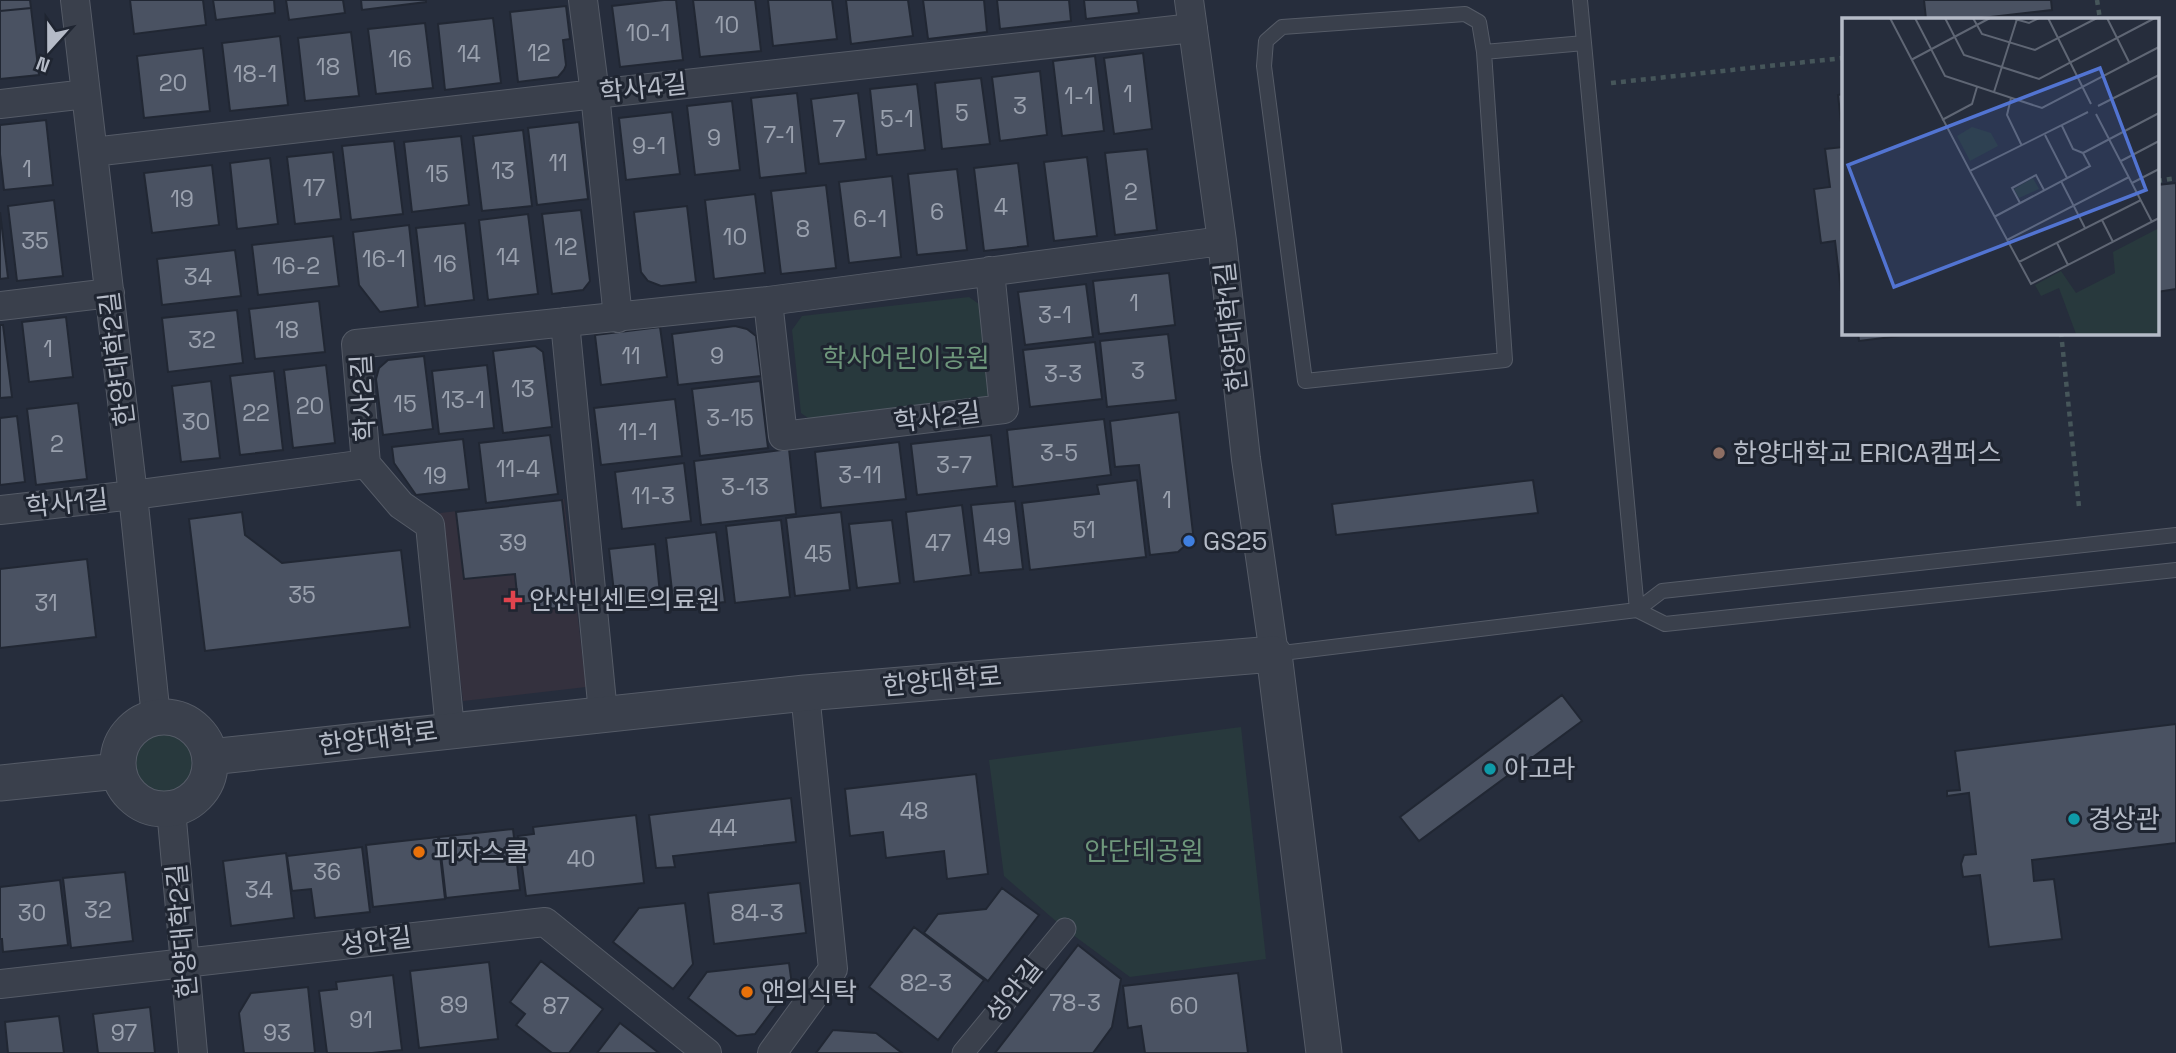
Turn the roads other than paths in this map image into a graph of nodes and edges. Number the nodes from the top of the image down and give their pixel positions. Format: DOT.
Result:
graph roads {
  1 [pos="75,0"];
  2 [pos="583,0"];
  3 [pos="1189,0"];
  4 [pos="1580,0"];
  5 [pos="1193,28"];
  6 [pos="1584,43"];
  7 [pos="1484,52"];
  8 [pos="86,94"];
  9 [pos="596,94"];
  10 [pos="0,104"];
  11 [pos="93,152"];
  12 [pos="1222,241"];
  13 [pos="990,271"];
  14 [pos="110,293"];
  15 [pos="768,302"];
  16 [pos="0,306"];
  17 [pos="618,318"];
  18 [pos="565,322"];
  19 [pos="366,464"];
  20 [pos="133,495"];
  21 [pos="0,510"];
  22 [pos="2176,535"];
  23 [pos="2176,570"];
  24 [pos="1637,610"];
  25 [pos="1274,654"];
  26 [pos="805,692"];
  27 [pos="603,713"];
  28 [pos="156,717"];
  29 [pos="450,729"];
  30 [pos="210,757"];
  31 [pos="118,771"];
  32 [pos="0,783"];
  33 [pos="171,809"];
  34 [pos="1065,929"];
  35 [pos="186,963"];
  36 [pos="0,984"];
  37 [pos="193,1053"];
  38 [pos="708,1053"];
  39 [pos="772,1053"];
  40 [pos="963,1053"];
  41 [pos="1324,1053"];
  1 -- 8 [label="street, 한양대학2길"];
  2 -- 9 [label="street"];
  3 -- 5 [label="street, 한양대학1길"];
  4 -- 6 [label="lane"];
  5 -- 9 [label="street, 학사4길"];
  5 -- 12 [label="street, 한양대학1길"];
  6 -- 7 [label="lane"];
  6 -- 24 [label="lane"];
  7 -- 7 [label="lane"];
  8 -- 10 [label="street"];
  8 -- 11 [label="street, 한양대학2길"];
  9 -- 11 [label="street, 학사4길"];
  9 -- 17 [label="street"];
  11 -- 14 [label="street, 한양대학2길"];
  12 -- 13 [label="street, 학사2길"];
  12 -- 25 [label="street, 한양대학1길"];
  13 -- 15 [label="street, 학사2길"];
  13 -- 15 [label="street, 학사2길"];
  14 -- 16 [label="street"];
  14 -- 20 [label="street, 한양대학2길"];
  15 -- 17 [label="street, 학사2길"];
  17 -- 18 [label="street, 학사2길"];
  18 -- 19 [label="street, 학사2길"];
  18 -- 27 [label="street"];
  19 -- 20 [label="street, 학사2길"];
  19 -- 29 [label="street"];
  20 -- 21 [label="street, 학사1길"];
  20 -- 28 [label="street, 한양대학2길"];
  22 -- 24 [label="lane"];
  23 -- 24 [label="lane"];
  24 -- 25 [label="lane"];
  25 -- 26 [label="street, 한양대학로"];
  25 -- 41 [label="street"];
  26 -- 27 [label="street, 한양대학로"];
  26 -- 39 [label="street"];
  27 -- 29 [label="street, 한양대학로"];
  28 -- 30 [label="street"];
  28 -- 31 [label="street"];
  29 -- 30 [label="street, 한양대학로"];
  30 -- 33 [label="street"];
  31 -- 32 [label="street"];
  31 -- 33 [label="street"];
  33 -- 35 [label="street, 한양대학2길"];
  34 -- 40 [label="street, 성안길"];
  35 -- 36 [label="street, 성안길"];
  35 -- 37 [label="street, 한양대학2길"];
  35 -- 38 [label="street, 성안길"];
}
